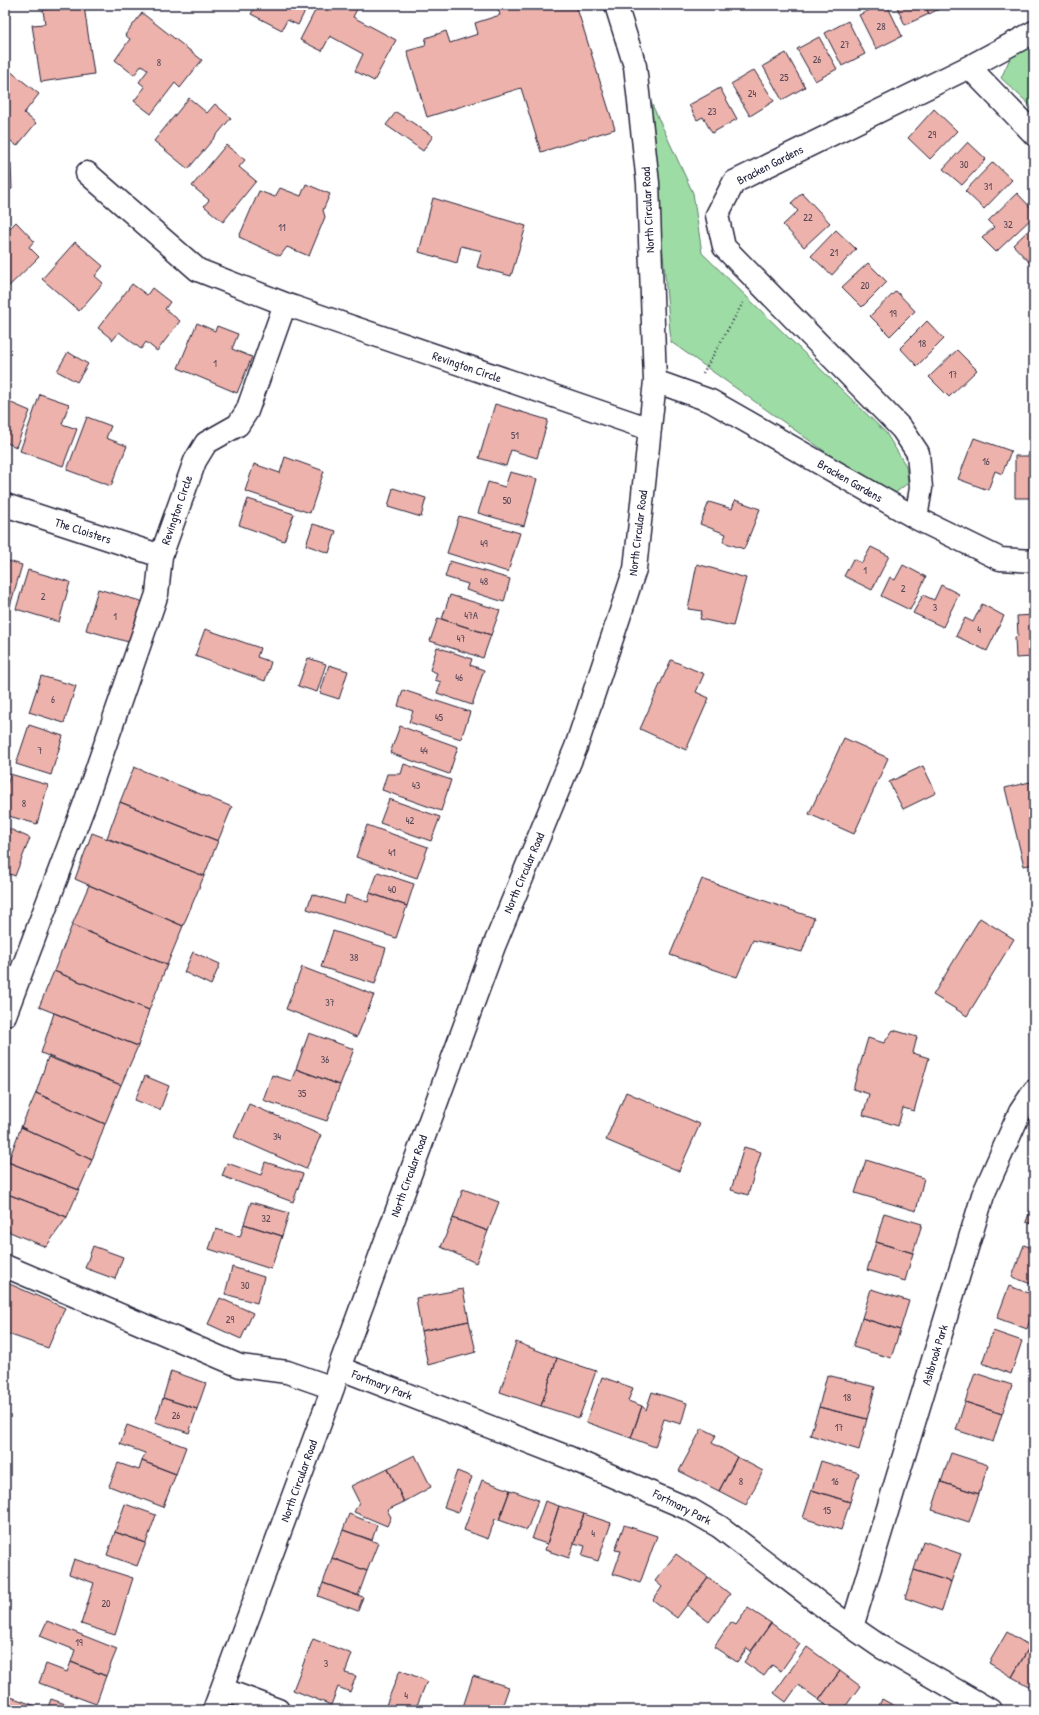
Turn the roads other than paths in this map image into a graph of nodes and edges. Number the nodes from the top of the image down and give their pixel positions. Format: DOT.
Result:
graph roads {
  1 [pos="616,5"];
  2 [pos="1034,32"];
  3 [pos="969,67"];
  4 [pos="1034,134"];
  5 [pos="87,172"];
  6 [pos="285,304"];
  7 [pos="655,381"];
  8 [pos="650,429"];
  9 [pos="5,505"];
  10 [pos="916,518"];
  11 [pos="161,556"];
  12 [pos="1034,560"];
  13 [pos="5,1014"];
  14 [pos="1034,1091"];
  15 [pos="5,1266"];
  16 [pos="336,1378"];
  17 [pos="852,1627"];
  18 [pos="222,1689"];
  19 [pos="214,1710"];
  20 [pos="278,1710"];
  21 [pos="990,1710"];
  1 -- 7 [label="street, North Circular Road"];
  2 -- 3 [label="street, Bracken Gardens"];
  3 -- 4 [label="street"];
  3 -- 10 [label="street, Bracken Gardens"];
  5 -- 6 [label="street, Revington Circle"];
  6 -- 8 [label="street, Revington Circle"];
  6 -- 11 [label="street, Revington Circle"];
  7 -- 8 [label="street, North Circular Road"];
  7 -- 10 [label="street, Bracken Gardens"];
  8 -- 16 [label="street, North Circular Road"];
  9 -- 11 [label="street, The Cloisters"];
  10 -- 12 [label="street, Bracken Gardens"];
  11 -- 13 [label="street, Revington Circle"];
  14 -- 17 [label="street, Ashbrook Park"];
  15 -- 16 [label="street, Fortmary Park"];
  16 -- 17 [label="street, Fortmary Park"];
  16 -- 18 [label="street, North Circular Road"];
  17 -- 21 [label="street, Fortmary Park"];
  18 -- 19 [label="street, North Circular Road"];
  18 -- 20 [label="street"];
}
